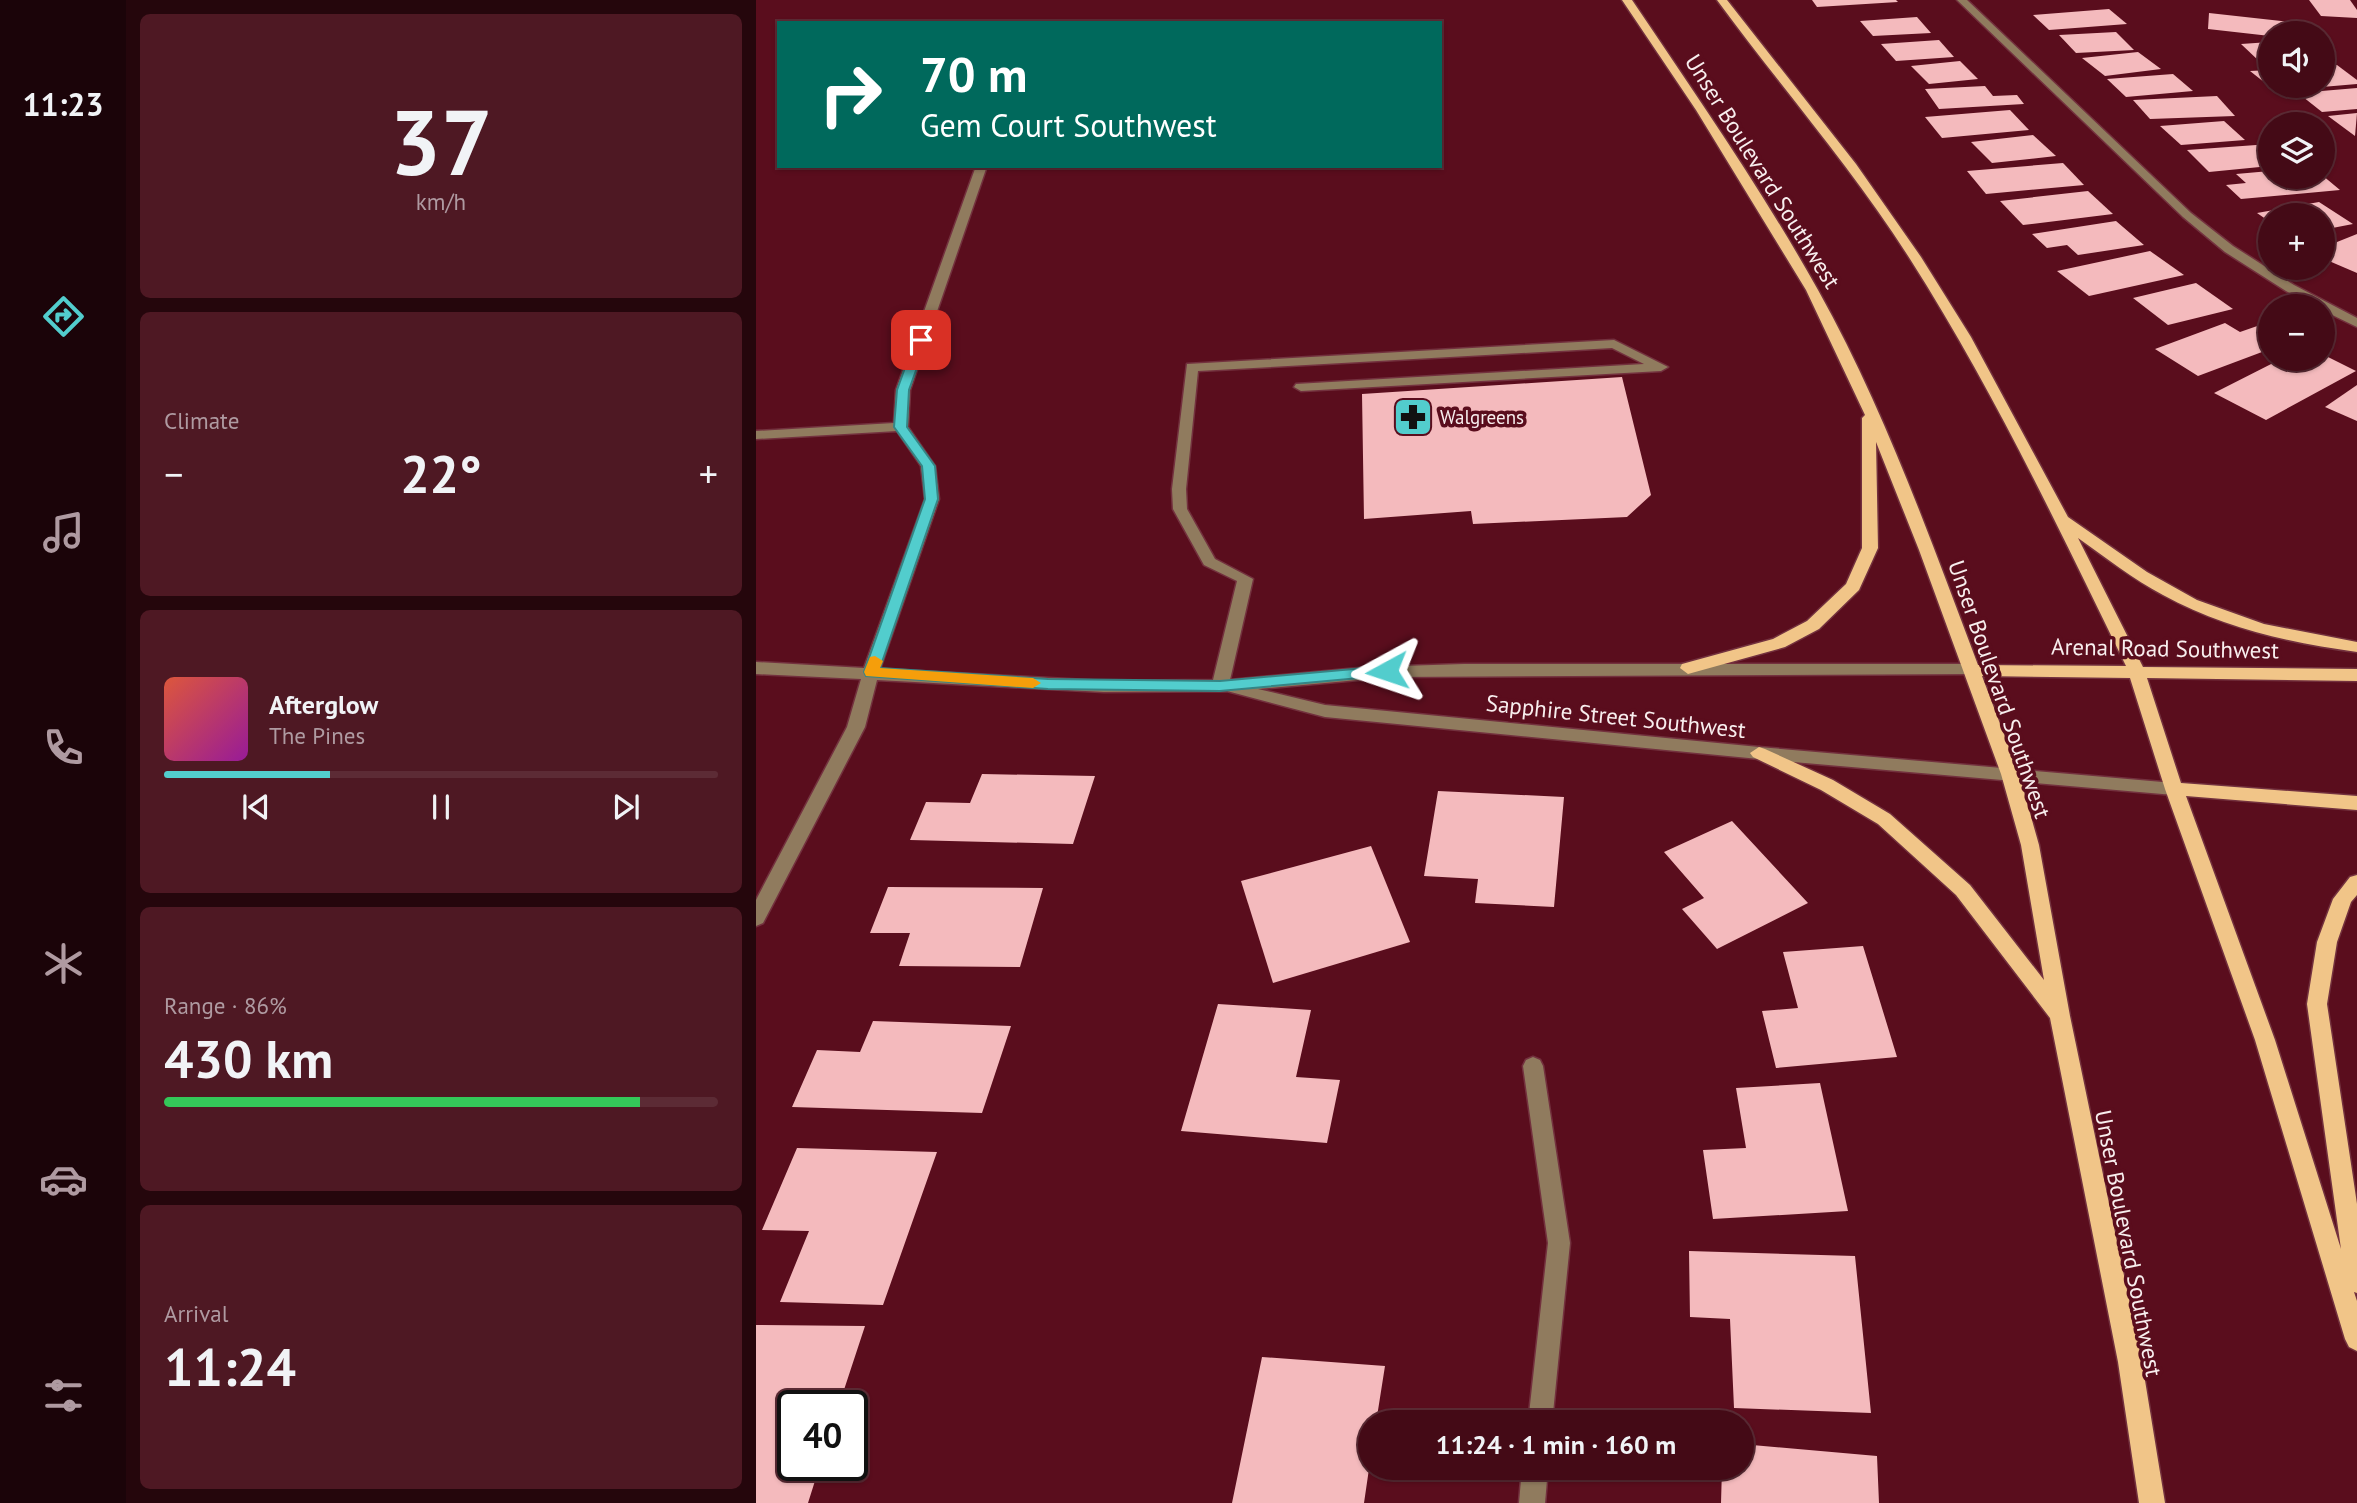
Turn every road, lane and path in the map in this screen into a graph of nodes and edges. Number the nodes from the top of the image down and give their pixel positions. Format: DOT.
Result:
graph roads {
  1 [pos="1627,0"];
  2 [pos="1722,0"];
  3 [pos="1962,0"];
  4 [pos="981,168"];
  5 [pos="2357,323"];
  6 [pos="1301,387"];
  7 [pos="1869,407"];
  8 [pos="901,427"];
  9 [pos="756,435"];
  10 [pos="2062,520"];
  11 [pos="2357,647"];
  12 [pos="756,668"];
  13 [pos="1688,668"];
  14 [pos="1972,670"];
  15 [pos="871,672"];
  16 [pos="2137,672"];
  17 [pos="2357,675"];
  18 [pos="1220,686"];
  19 [pos="1759,753"];
  20 [pos="2010,774"];
  21 [pos="2174,789"];
  22 [pos="2357,803"];
  23 [pos="2357,882"];
  24 [pos="756,918"];
  25 [pos="2060,1016"];
  26 [pos="1533,1066"];
  27 [pos="2357,1282"];
  28 [pos="2357,1339"];
  29 [pos="1541,1410"];
  30 [pos="1534,1480"];
  31 [pos="1532,1503"];
  32 [pos="2152,1503"];
  1 -- 7 [label="main road, Unser Boulevard Southwest"];
  2 -- 10 [label="main road"];
  3 -- 5 [label="street"];
  4 -- 8 [label="street"];
  6 -- 18 [label="street"];
  7 -- 13 [label="main road"];
  7 -- 14 [label="main road, Unser Boulevard Southwest"];
  8 -- 9 [label="street"];
  8 -- 15 [label="street"];
  10 -- 11 [label="main road"];
  10 -- 16 [label="main road"];
  12 -- 15 [label="street, Sapphire Street Southwest"];
  13 -- 14 [label="street, Sapphire Street Southwest"];
  13 -- 18 [label="street, Sapphire Street Southwest"];
  14 -- 16 [label="main road, Arenal Road Southwest"];
  14 -- 20 [label="main road, Unser Boulevard Southwest"];
  15 -- 18 [label="street, Sapphire Street Southwest"];
  15 -- 24 [label="street"];
  16 -- 17 [label="main road, Arenal Road Southwest"];
  16 -- 21 [label="main road"];
  18 -- 19 [label="street, Sapphire Street Southwest"];
  19 -- 20 [label="street, Sapphire Street Southwest"];
  19 -- 25 [label="main road"];
  20 -- 21 [label="street, Sapphire Street Southwest"];
  20 -- 25 [label="main road, Unser Boulevard Southwest"];
  21 -- 22 [label="main road"];
  21 -- 28 [label="main road"];
  23 -- 27 [label="main road"];
  25 -- 32 [label="main road, Unser Boulevard Southwest"];
  26 -- 29 [label="street"];
  30 -- 31 [label="street"];
}
